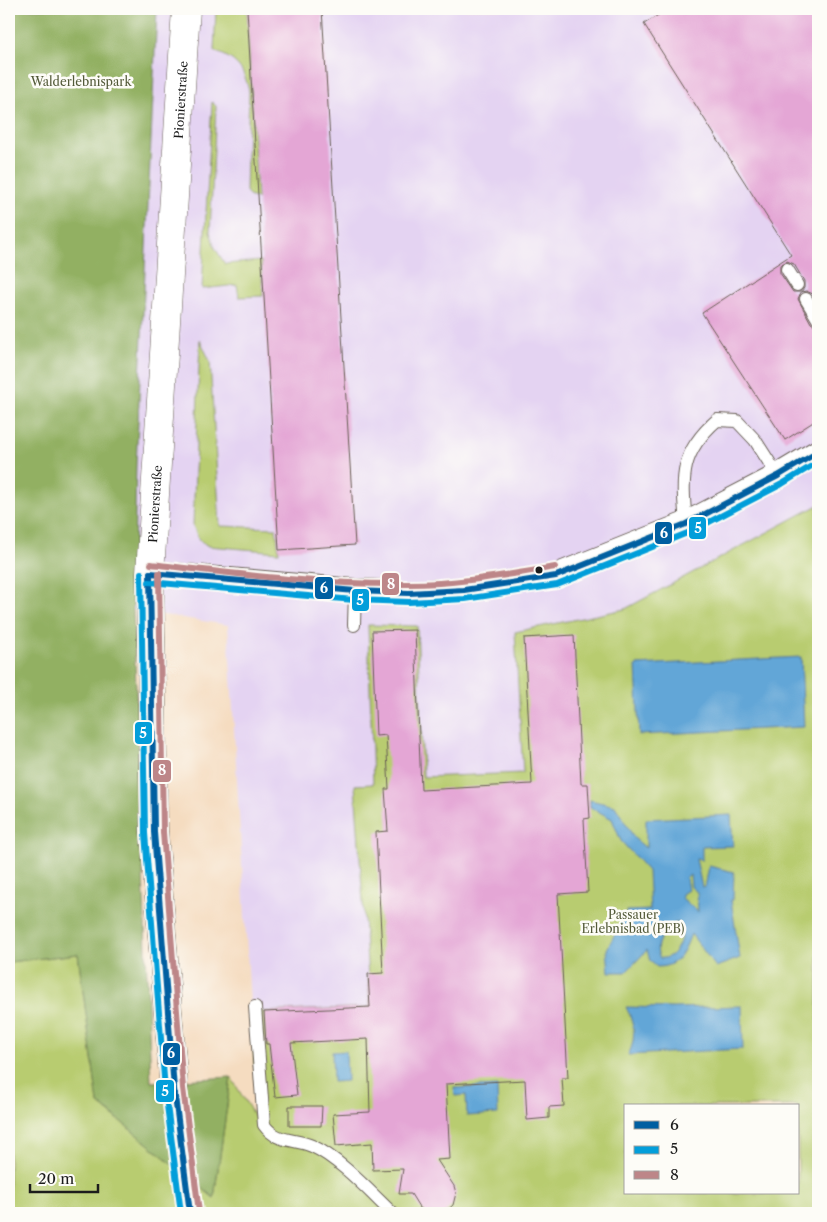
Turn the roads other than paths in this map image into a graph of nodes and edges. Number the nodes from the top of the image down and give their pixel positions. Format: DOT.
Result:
graph roads {
  1 [pos="186,9"];
  2 [pos="787,269"];
  3 [pos="797,285"];
  4 [pos="806,299"];
  5 [pos="818,319"];
  6 [pos="818,452"];
  7 [pos="778,476"];
  8 [pos="686,524"];
  9 [pos="150,573"];
  10 [pos="355,591"];
  11 [pos="354,625"];
  12 [pos="256,1007"];
  13 [pos="174,1089"];
  14 [pos="392,1213"];
  1 -- 9 [label="main road, Pionierstraße"];
  2 -- 3 [label="lane"];
  4 -- 5 [label="lane"];
  6 -- 7 [label="street"];
  7 -- 8 [label="street"];
  7 -- 8 [label="lane"];
  8 -- 10 [label="street"];
  9 -- 10 [label="street"];
  9 -- 13 [label="main road, Pionierstraße"];
  10 -- 11 [label="lane"];
  12 -- 14 [label="lane"];
}
